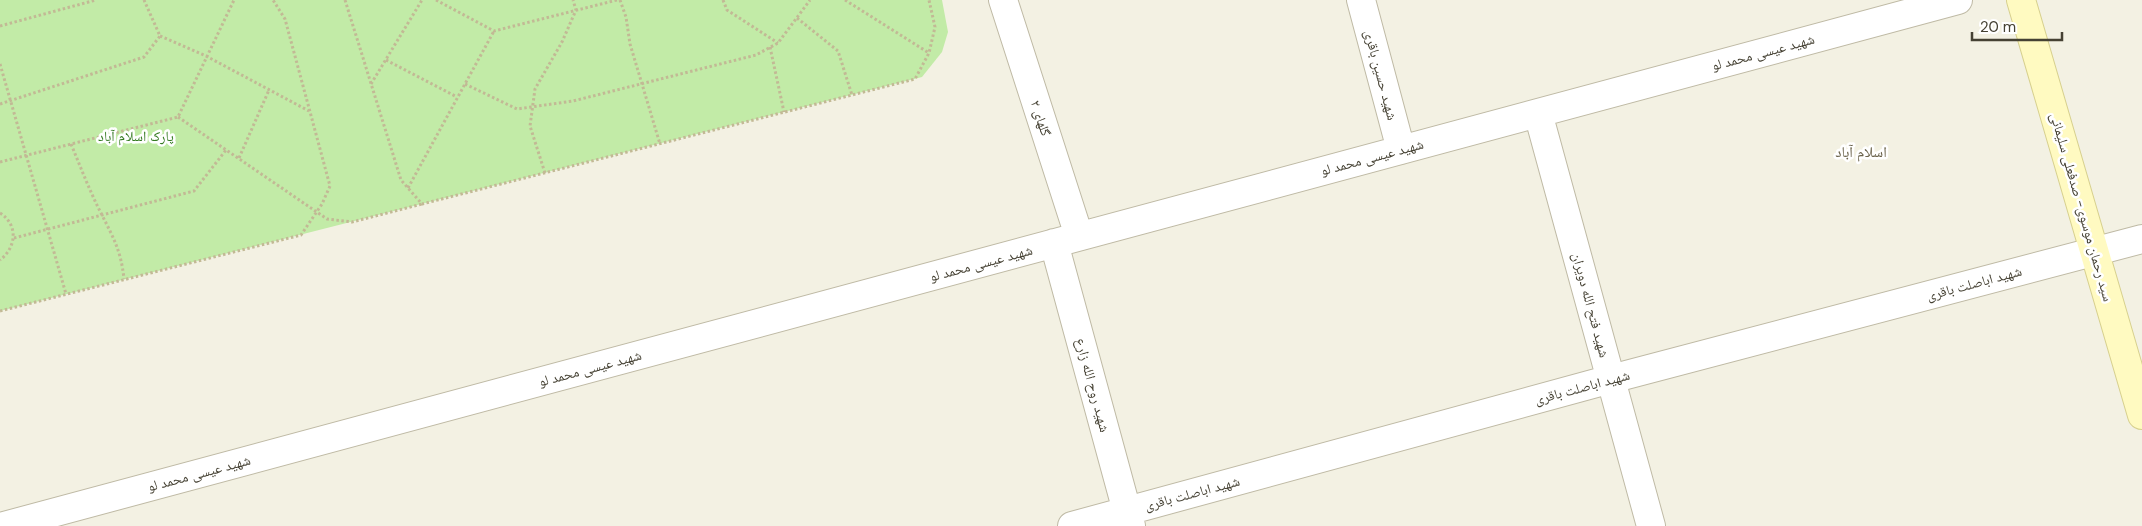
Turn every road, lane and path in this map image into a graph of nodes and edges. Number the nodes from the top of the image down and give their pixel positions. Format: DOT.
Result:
graph roads {
  1 [pos="96,0"];
  2 [pos="144,0"];
  3 [pos="234,0"];
  4 [pos="274,0"];
  5 [pos="345,0"];
  6 [pos="422,0"];
  7 [pos="436,0"];
  8 [pos="450,0"];
  9 [pos="573,0"];
  10 [pos="619,0"];
  11 [pos="723,0"];
  12 [pos="810,0"];
  13 [pos="845,0"];
  14 [pos="929,0"];
  15 [pos="1003,0"];
  16 [pos="1361,0"];
  17 [pos="1958,0"];
  18 [pos="2021,0"];
  19 [pos="850,1"];
  20 [pos="447,6"];
  21 [pos="576,10"];
  22 [pos="797,18"];
  23 [pos="0,26"];
  24 [pos="494,31"];
  25 [pos="160,36"];
  26 [pos="778,43"];
  27 [pos="770,47"];
  28 [pos="929,53"];
  29 [pos="206,56"];
  30 [pos="386,60"];
  31 [pos="0,64"];
  32 [pos="642,83"];
  33 [pos="371,84"];
  34 [pos="465,84"];
  35 [pos="269,90"];
  36 [pos="852,95"];
  37 [pos="458,97"];
  38 [pos="10,101"];
  39 [pos="0,104"];
  40 [pos="533,107"];
  41 [pos="309,112"];
  42 [pos="784,112"];
  43 [pos="1538,113"];
  44 [pos="178,117"];
  45 [pos="71,144"];
  46 [pos="660,144"];
  47 [pos="226,150"];
  48 [pos="1401,150"];
  49 [pos="26,155"];
  50 [pos="239,158"];
  51 [pos="0,162"];
  52 [pos="545,173"];
  53 [pos="408,188"];
  54 [pos="422,204"];
  55 [pos="317,212"];
  56 [pos="0,213"];
  57 [pos="102,215"];
  58 [pos="48,229"];
  59 [pos="14,238"];
  60 [pos="2142,239"];
  61 [pos="1066,240"];
  62 [pos="2094,252"];
  63 [pos="0,260"];
  64 [pos="124,279"];
  65 [pos="66,294"];
  66 [pos="0,311"];
  67 [pos="1611,379"];
  68 [pos="2142,415"];
  69 [pos="1129,518"];
  70 [pos="4,526"];
  71 [pos="1072,526"];
  72 [pos="1651,526"];
  1 -- 23 [label="path"];
  2 -- 25 [label="path"];
  3 -- 29 [label="path"];
  4 -- 41 [label="path"];
  5 -- 33 [label="path"];
  6 -- 30 [label="path"];
  7 -- 20 [label="path"];
  8 -- 20 [label="path"];
  9 -- 21 [label="path"];
  10 -- 21 [label="path"];
  10 -- 32 [label="path"];
  11 -- 26 [label="path"];
  12 -- 22 [label="path"];
  13 -- 19 [label="path"];
  14 -- 28 [label="path"];
  15 -- 61 [label="street, گلهای ۲"];
  16 -- 48 [label="street, شهید حسین باقری"];
  17 -- 43 [label="street, شهید عیسی محمد لو"];
  18 -- 62 [label="street, سید رحمان موسوی- صدفعلی سلیمانی"];
  19 -- 28 [label="path"];
  20 -- 24 [label="path"];
  21 -- 24 [label="path"];
  21 -- 40 [label="path"];
  22 -- 26 [label="path"];
  22 -- 36 [label="path"];
  24 -- 34 [label="path"];
  25 -- 29 [label="path"];
  25 -- 38 [label="path"];
  26 -- 27 [label="path"];
  27 -- 32 [label="path"];
  27 -- 42 [label="path"];
  28 -- 36 [label="path"];
  29 -- 35 [label="path"];
  29 -- 44 [label="path"];
  30 -- 33 [label="path"];
  30 -- 37 [label="path"];
  31 -- 38 [label="path"];
  32 -- 40 [label="path"];
  32 -- 46 [label="path"];
  33 -- 53 [label="path"];
  34 -- 37 [label="path"];
  34 -- 40 [label="path"];
  35 -- 41 [label="path"];
  35 -- 50 [label="path"];
  36 -- 42 [label="path"];
  37 -- 53 [label="path"];
  38 -- 39 [label="path"];
  38 -- 49 [label="path"];
  40 -- 52 [label="path"];
  41 -- 55 [label="path"];
  42 -- 46 [label="path"];
  43 -- 48 [label="street, شهید عیسی محمد لو"];
  43 -- 67 [label="street, شهید فتح الله دویران"];
  44 -- 45 [label="path"];
  44 -- 47 [label="path"];
  45 -- 49 [label="path"];
  45 -- 57 [label="path"];
  46 -- 52 [label="path"];
  47 -- 50 [label="path"];
  47 -- 57 [label="path"];
  48 -- 61 [label="street, شهید عیسی محمد لو"];
  49 -- 51 [label="path"];
  49 -- 58 [label="path"];
  50 -- 55 [label="path"];
  52 -- 54 [label="path"];
  53 -- 54 [label="path"];
  54 -- 55 [label="path"];
  55 -- 64 [label="path"];
  56 -- 59 [label="path"];
  57 -- 58 [label="path"];
  57 -- 64 [label="path"];
  58 -- 59 [label="path"];
  58 -- 65 [label="path"];
  59 -- 63 [label="path"];
  60 -- 62 [label="street, شهید اباصلت باقری"];
  61 -- 69 [label="street, شهید روح الله زارع"];
  61 -- 70 [label="street, شهید عیسی محمد لو"];
  62 -- 67 [label="street, شهید اباصلت باقری"];
  62 -- 68 [label="street, سید رحمان موسوی- صدفعلی سلیمانی"];
  64 -- 65 [label="path"];
  65 -- 66 [label="path"];
  67 -- 69 [label="street, شهید اباصلت باقری"];
  67 -- 72 [label="street, شهید فتح الله دویران"];
  69 -- 71 [label="street, شهید اباصلت باقری"];
}
